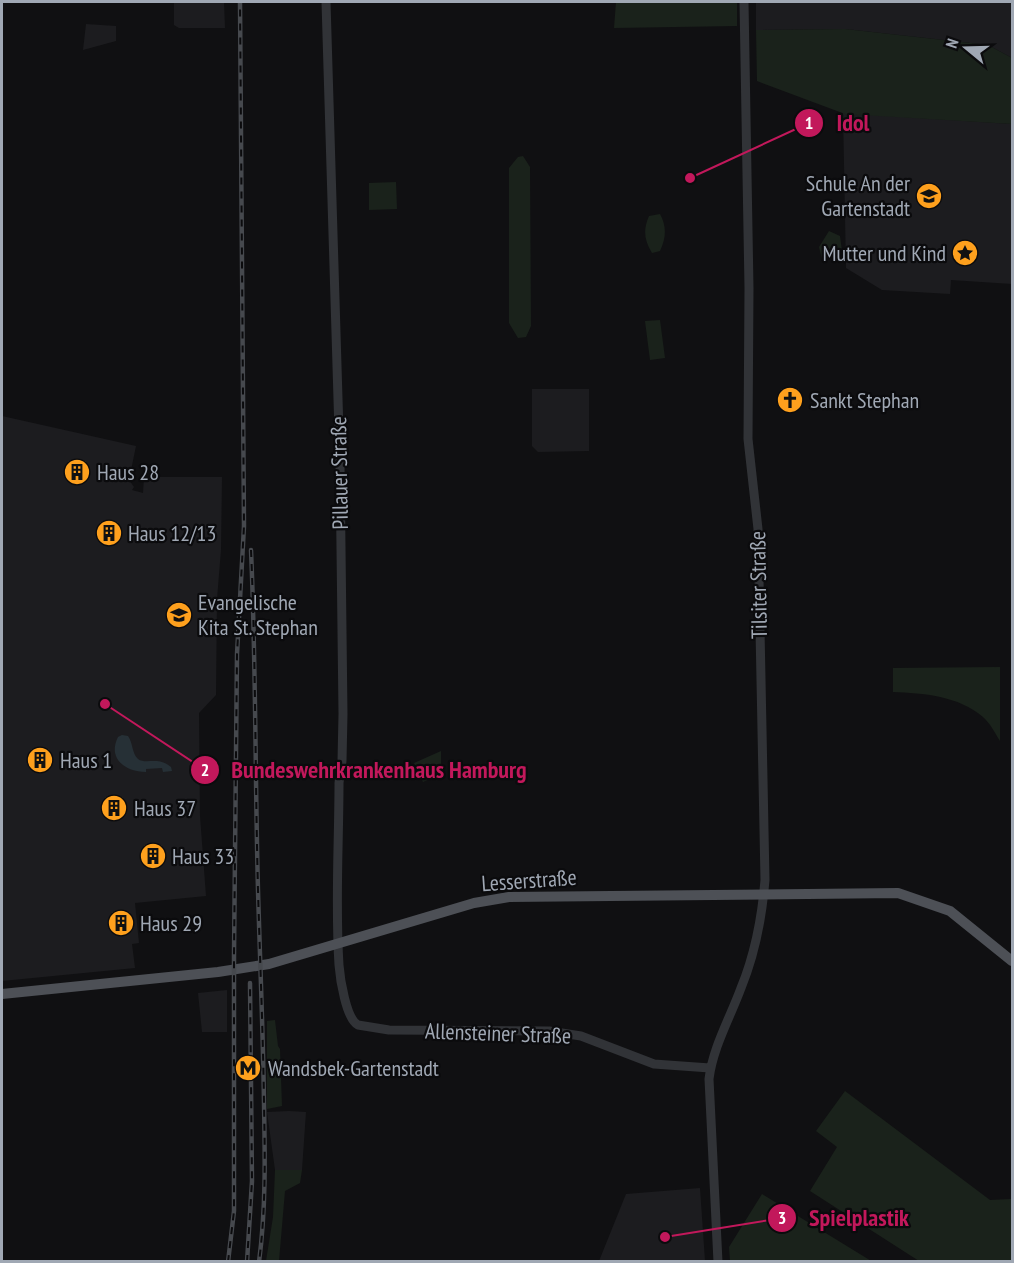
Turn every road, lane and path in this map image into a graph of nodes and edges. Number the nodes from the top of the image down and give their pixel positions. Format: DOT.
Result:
graph roads {
  1 [pos="326,2"];
  2 [pos="744,2"];
  3 [pos="764,894"];
  4 [pos="339,944"];
  5 [pos="1012,961"];
  6 [pos="2,994"];
  7 [pos="354,1023"];
  8 [pos="710,1068"];
  9 [pos="718,1262"];
  1 -- 4 [label="street, Pillauer Straße"];
  2 -- 3 [label="street, Tilsiter Straße"];
  3 -- 4 [label="main road, Lesserstraße"];
  3 -- 5 [label="main road, Lesserstraße"];
  3 -- 8 [label="street, Tilsiter Straße"];
  4 -- 6 [label="main road, Lesserstraße"];
  4 -- 7 [label="street, Pillauer Straße"];
  7 -- 8 [label="street, Allensteiner Straße"];
  8 -- 9 [label="street, Tilsiter Straße"];
}
